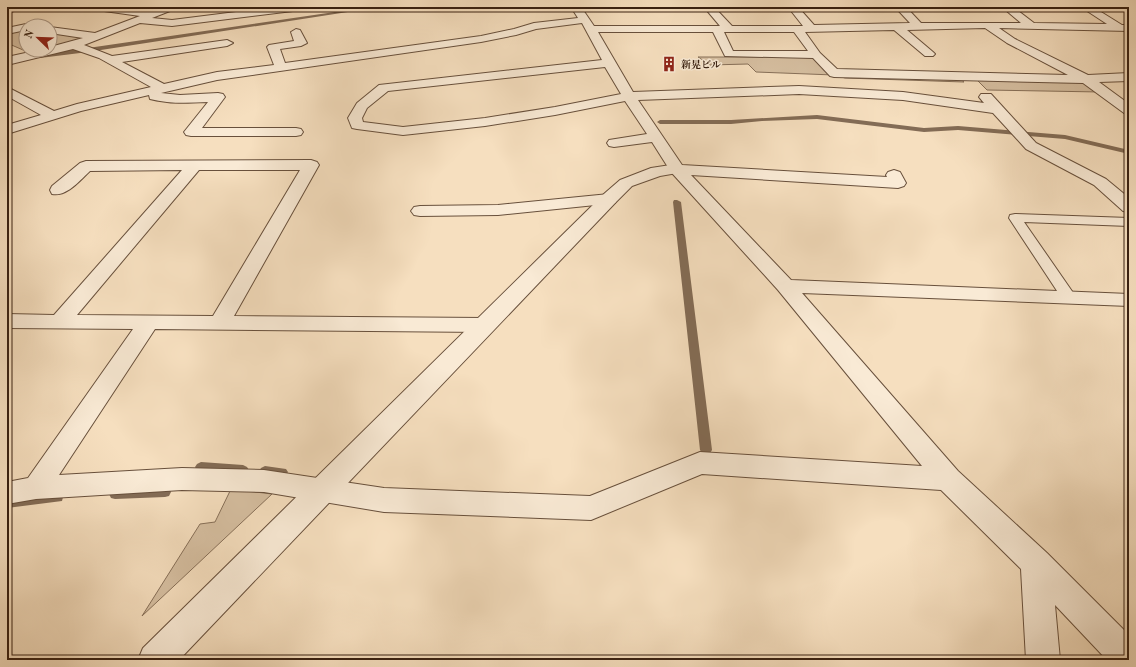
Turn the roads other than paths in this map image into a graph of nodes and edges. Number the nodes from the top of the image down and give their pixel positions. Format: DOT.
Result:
graph roads {
  1 [pos="18,7"];
  2 [pos="96,7"];
  3 [pos="172,7"];
  4 [pos="244,7"];
  5 [pos="302,7"];
  6 [pos="576,7"];
  7 [pos="710,7"];
  8 [pos="793,7"];
  9 [pos="900,7"];
  10 [pos="1007,7"];
  11 [pos="1086,7"];
  12 [pos="7,10"];
  13 [pos="154,14"];
  14 [pos="222,16"];
  15 [pos="139,20"];
  16 [pos="7,24"];
  17 [pos="588,24"];
  18 [pos="987,25"];
  19 [pos="18,26"];
  20 [pos="918,26"];
  21 [pos="1032,26"];
  22 [pos="897,27"];
  23 [pos="18,28"];
  24 [pos="810,28"];
  25 [pos="1124,28"];
  26 [pos="717,29"];
  27 [pos="729,29"];
  28 [pos="797,29"];
  29 [pos="7,30"];
  30 [pos="58,31"];
  31 [pos="296,32"];
  32 [pos="95,36"];
  33 [pos="227,43"];
  34 [pos="81,49"];
  35 [pos="929,54"];
  36 [pos="816,55"];
  37 [pos="110,60"];
  38 [pos="7,61"];
  39 [pos="609,63"];
  40 [pos="281,67"];
  41 [pos="968,76"];
  42 [pos="1129,77"];
  43 [pos="1086,78"];
  44 [pos="162,88"];
  45 [pos="11,89"];
  46 [pos="144,92"];
  47 [pos="629,96"];
  48 [pos="996,109"];
  49 [pos="1129,110"];
  50 [pos="52,115"];
  51 [pos="7,130"];
  52 [pos="296,132"];
  53 [pos="657,137"];
  54 [pos="614,143"];
  55 [pos="195,165"];
  56 [pos="677,169"];
  57 [pos="898,183"];
  58 [pos="58,190"];
  59 [pos="609,199"];
  60 [pos="1129,207"];
  61 [pos="420,211"];
  62 [pos="1129,222"];
  63 [pos="785,286"];
  64 [pos="1068,297"];
  65 [pos="1129,300"];
  66 [pos="7,321"];
  67 [pos="60,322"];
  68 [pos="149,322"];
  69 [pos="220,323"];
  70 [pos="484,325"];
  71 [pos="948,479"];
  72 [pos="36,488"];
  73 [pos="321,491"];
  74 [pos="7,493"];
  75 [pos="1036,563"];
  76 [pos="1129,659"];
  77 [pos="155,660"];
  78 [pos="1043,660"];
  1 -- 12 [label="street"];
  2 -- 13 [label="street"];
  3 -- 13 [label="street"];
  4 -- 14 [label="street"];
  5 -- 14 [label="street"];
  6 -- 17 [label="street"];
  7 -- 27 [label="street"];
  8 -- 24 [label="street"];
  9 -- 20 [label="street"];
  10 -- 21 [label="street"];
  11 -- 25 [label="street"];
  13 -- 15 [label="street"];
  14 -- 15 [label="street"];
  15 -- 32 [label="street"];
  16 -- 19 [label="street"];
  17 -- 26 [label="street"];
  17 -- 39 [label="street"];
  17 -- 40 [label="street"];
  18 -- 20 [label="street"];
  18 -- 21 [label="street"];
  18 -- 43 [label="street"];
  20 -- 22 [label="street"];
  21 -- 25 [label="street"];
  22 -- 24 [label="street"];
  22 -- 35 [label="street"];
  23 -- 29 [label="street"];
  24 -- 28 [label="street"];
  26 -- 27 [label="street"];
  26 -- 36 [label="street"];
  27 -- 28 [label="street"];
  28 -- 36 [label="street"];
  30 -- 32 [label="street"];
  31 -- 40 [label="street"];
  32 -- 34 [label="street"];
  33 -- 37 [label="street"];
  34 -- 37 [label="street"];
  34 -- 38 [label="street"];
  36 -- 41 [label="street"];
  37 -- 44 [label="street"];
  39 -- 47 [label="street"];
  39 -- 47 [label="street"];
  40 -- 44 [label="street"];
  41 -- 43 [label="street"];
  41 -- 48 [label="street"];
  42 -- 43 [label="street"];
  43 -- 49 [label="street"];
  44 -- 46 [label="street"];
  45 -- 50 [label="street"];
  46 -- 50 [label="street"];
  46 -- 52 [label="street"];
  47 -- 48 [label="street"];
  47 -- 53 [label="street"];
  48 -- 60 [label="street"];
  50 -- 51 [label="street"];
  53 -- 54 [label="street"];
  53 -- 56 [label="street"];
  55 -- 58 [label="street"];
  55 -- 67 [label="street"];
  55 -- 69 [label="street"];
  56 -- 57 [label="street"];
  56 -- 59 [label="street"];
  56 -- 63 [label="street"];
  59 -- 61 [label="street"];
  59 -- 70 [label="street"];
  62 -- 64 [label="lane"];
  63 -- 64 [label="street"];
  63 -- 71 [label="street"];
  64 -- 65 [label="street"];
  66 -- 67 [label="street"];
  67 -- 68 [label="street"];
  68 -- 69 [label="street"];
  68 -- 72 [label="street"];
  69 -- 70 [label="street"];
  70 -- 73 [label="street"];
  71 -- 73 [label="street"];
  71 -- 75 [label="street"];
  72 -- 73 [label="street"];
  72 -- 74 [label="street"];
  73 -- 77 [label="street"];
  75 -- 76 [label="street"];
  75 -- 78 [label="street"];
}
